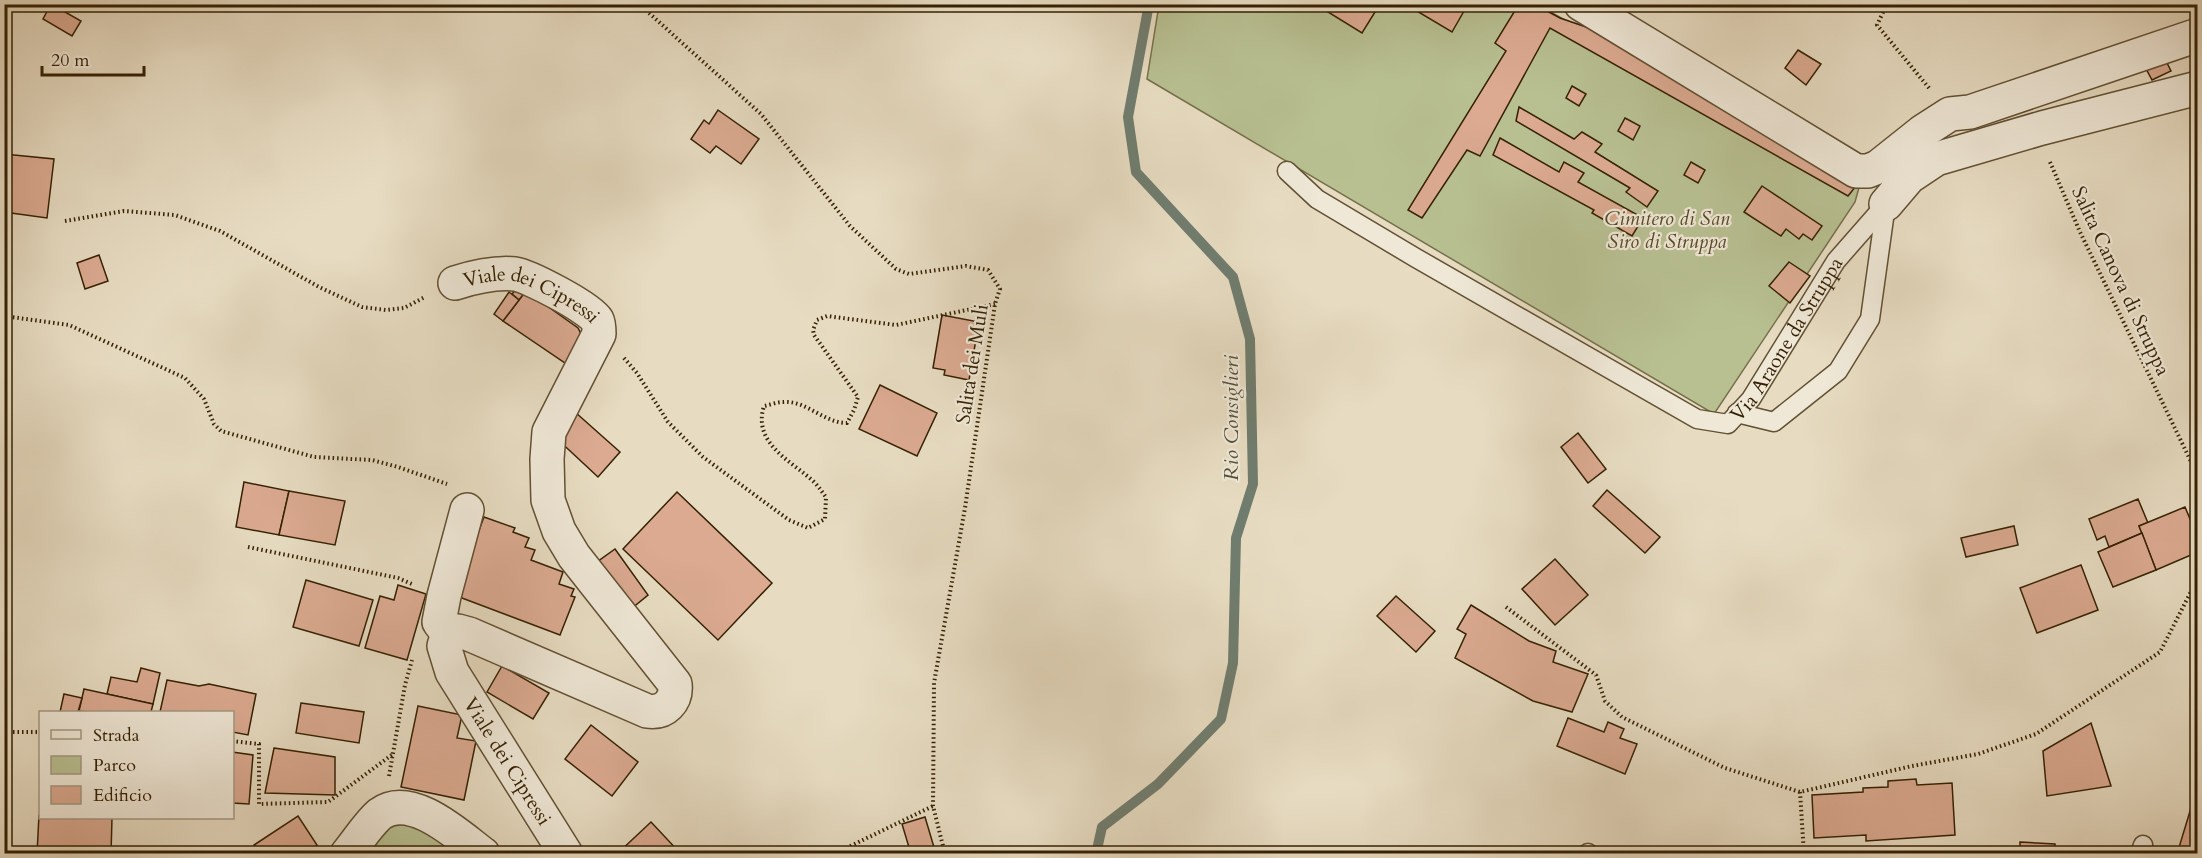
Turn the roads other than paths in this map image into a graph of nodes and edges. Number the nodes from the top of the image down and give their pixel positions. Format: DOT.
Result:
graph roads {
  1 [pos="1581,4"];
  2 [pos="2198,36"];
  3 [pos="2198,88"];
  4 [pos="1287,171"];
  5 [pos="1886,204"];
  6 [pos="455,283"];
  7 [pos="1737,413"];
  8 [pos="467,510"];
  9 [pos="448,634"];
  10 [pos="347,854"];
  11 [pos="483,854"];
  12 [pos="566,854"];
  1 -- 2 [label="street"];
  3 -- 5 [label="street, Via Araone da Struppa"];
  4 -- 7 [label="lane, Via Araone da Struppa"];
  5 -- 7 [label="lane, Via Araone da Struppa"];
  5 -- 7 [label="lane"];
  6 -- 9 [label="street, Viale dei Cipressi"];
  8 -- 9 [label="street, Viale dei Cipressi"];
  9 -- 12 [label="street, Viale dei Cipressi"];
  10 -- 11 [label="street"];
}
